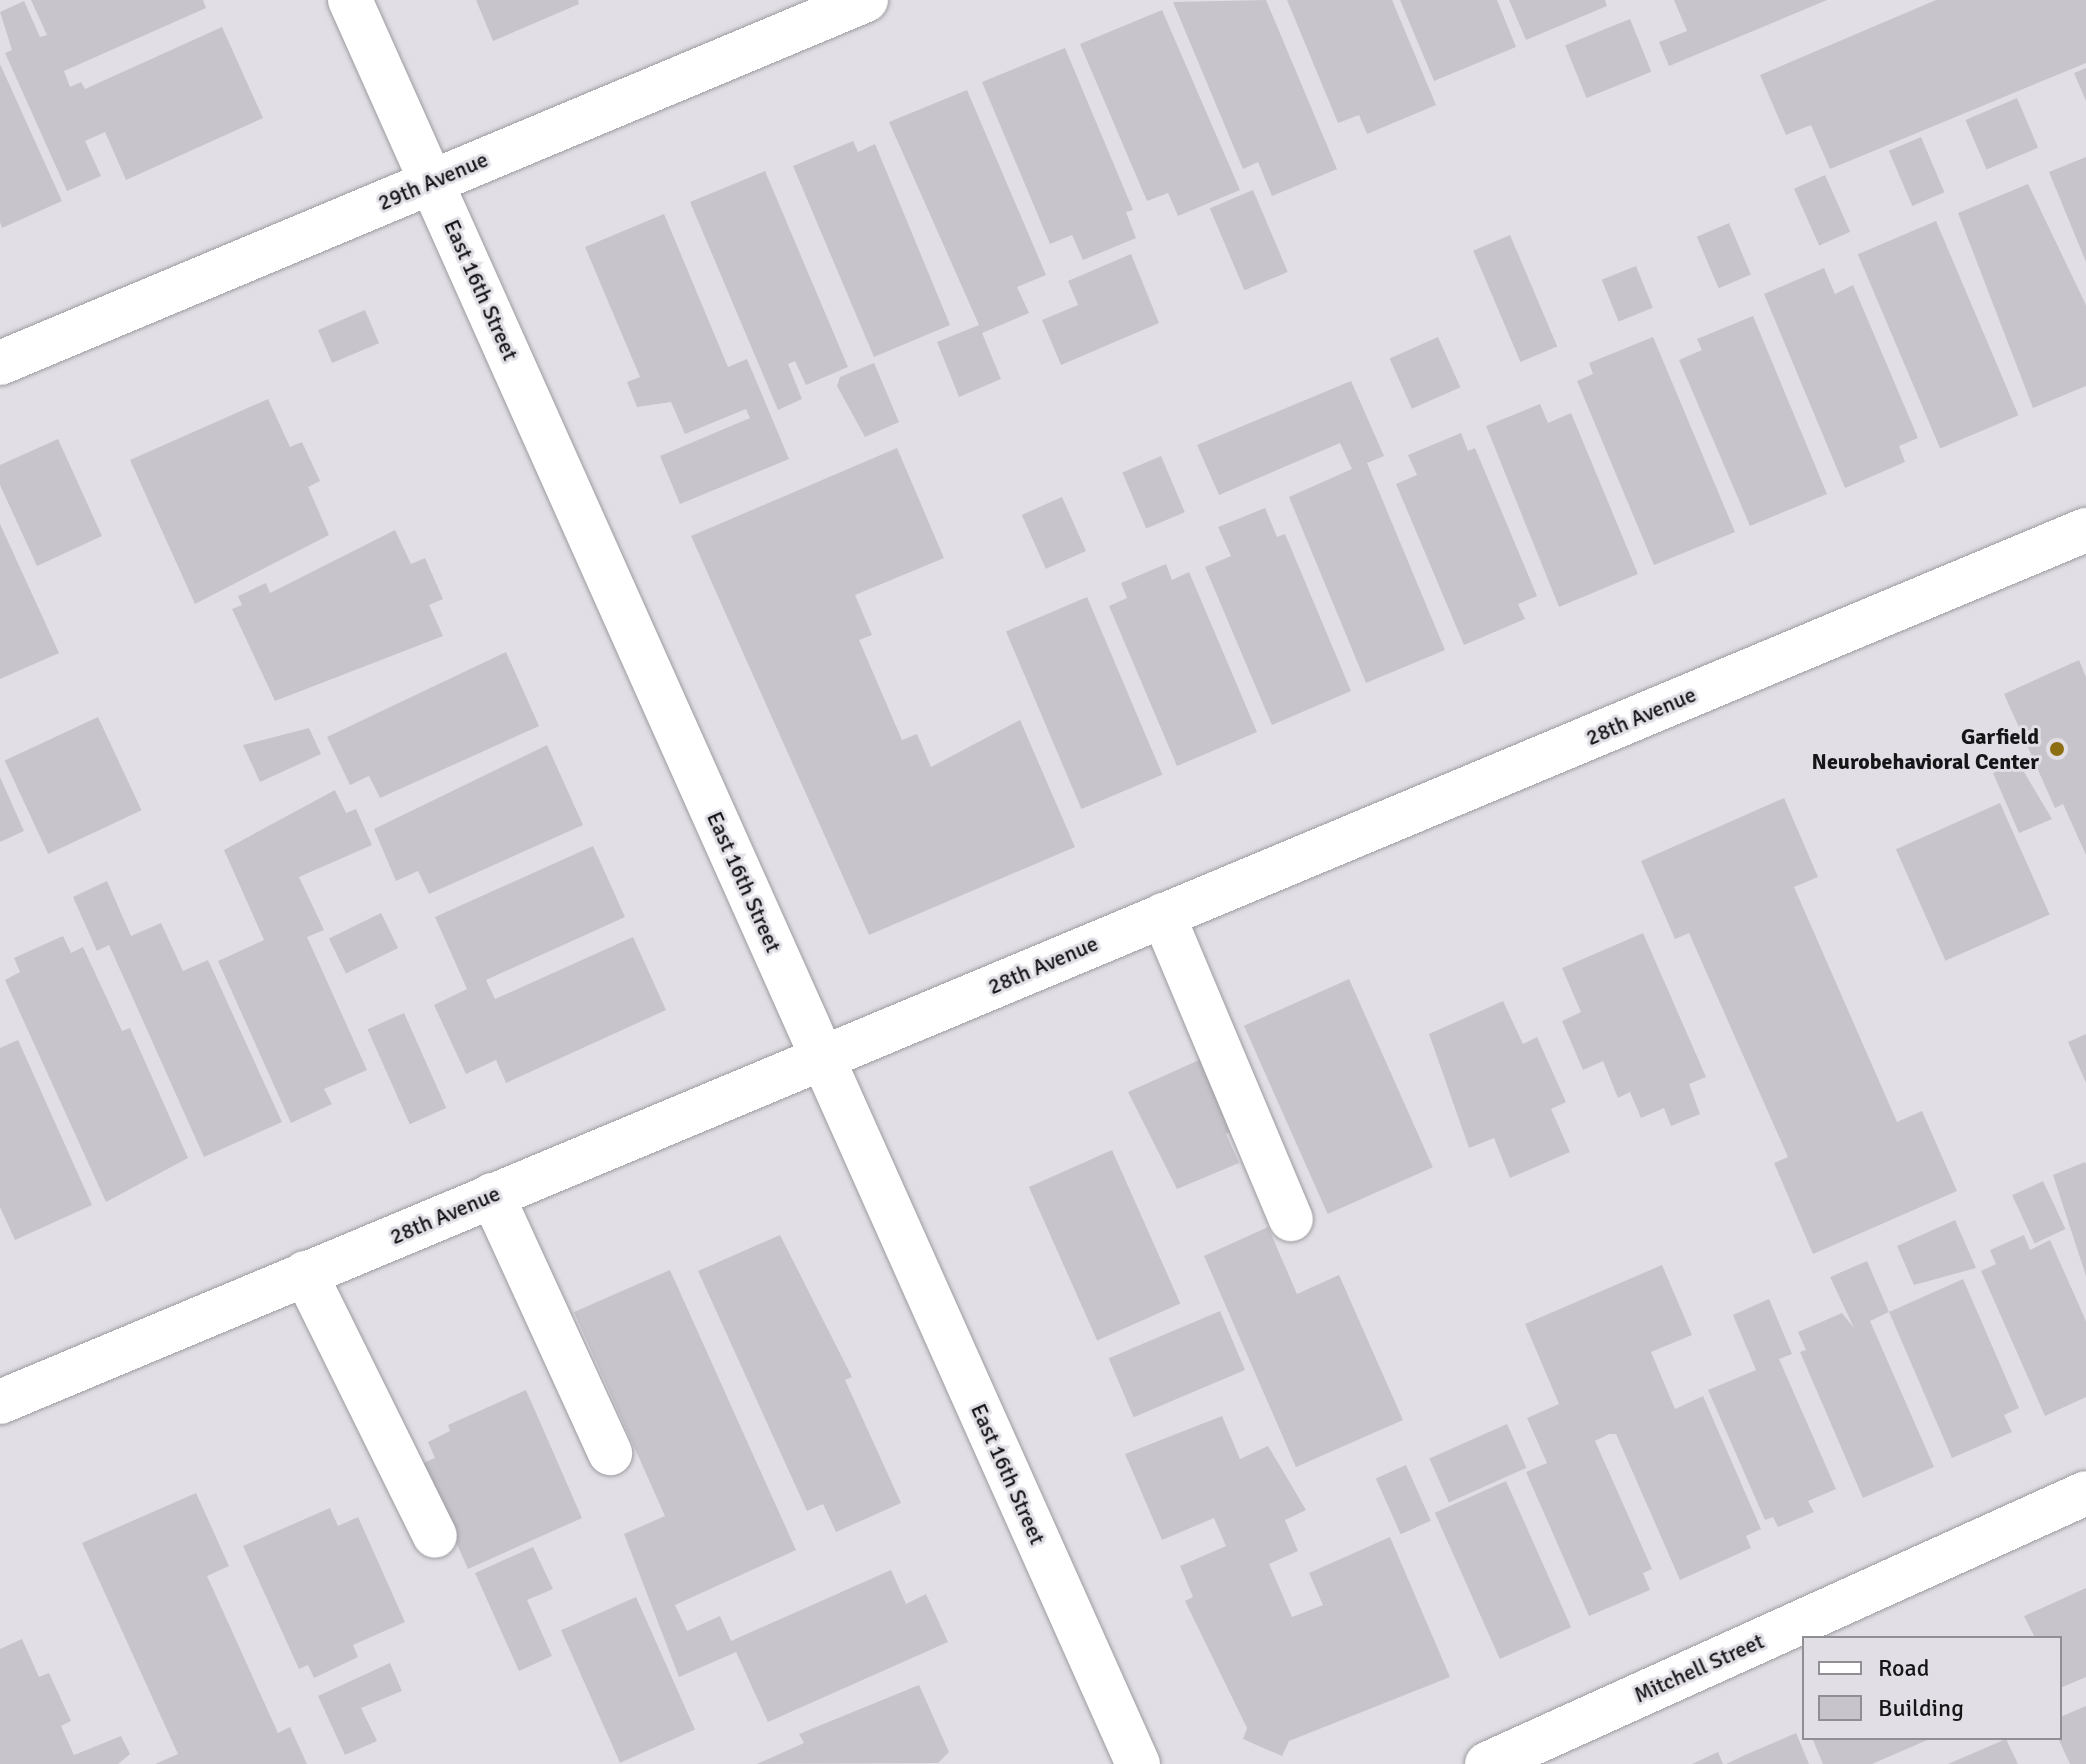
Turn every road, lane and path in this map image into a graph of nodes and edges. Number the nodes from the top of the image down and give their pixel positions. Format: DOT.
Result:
graph roads {
  1 [pos="350,0"];
  2 [pos="866,0"];
  3 [pos="433,181"];
  4 [pos="0,363"];
  5 [pos="2086,530"];
  6 [pos="1163,915"];
  7 [pos="821,1057"];
  8 [pos="492,1195"];
  9 [pos="1291,1219"];
  10 [pos="305,1273"];
  11 [pos="0,1402"];
  12 [pos="610,1453"];
  13 [pos="2086,1493"];
  14 [pos="435,1536"];
  15 [pos="1138,1764"];
  16 [pos="1487,1764"];
  1 -- 3 [label="street, East 16th Street"];
  2 -- 3 [label="street, 29th Avenue"];
  3 -- 4 [label="street, 29th Avenue"];
  3 -- 7 [label="street, East 16th Street"];
  5 -- 6 [label="street, 28th Avenue"];
  6 -- 7 [label="street, 28th Avenue"];
  6 -- 9 [label="street"];
  7 -- 8 [label="street, 28th Avenue"];
  7 -- 15 [label="street, East 16th Street"];
  8 -- 10 [label="street, 28th Avenue"];
  8 -- 12 [label="street"];
  10 -- 11 [label="street, 28th Avenue"];
  10 -- 14 [label="street"];
  13 -- 16 [label="street, Mitchell Street"];
}
